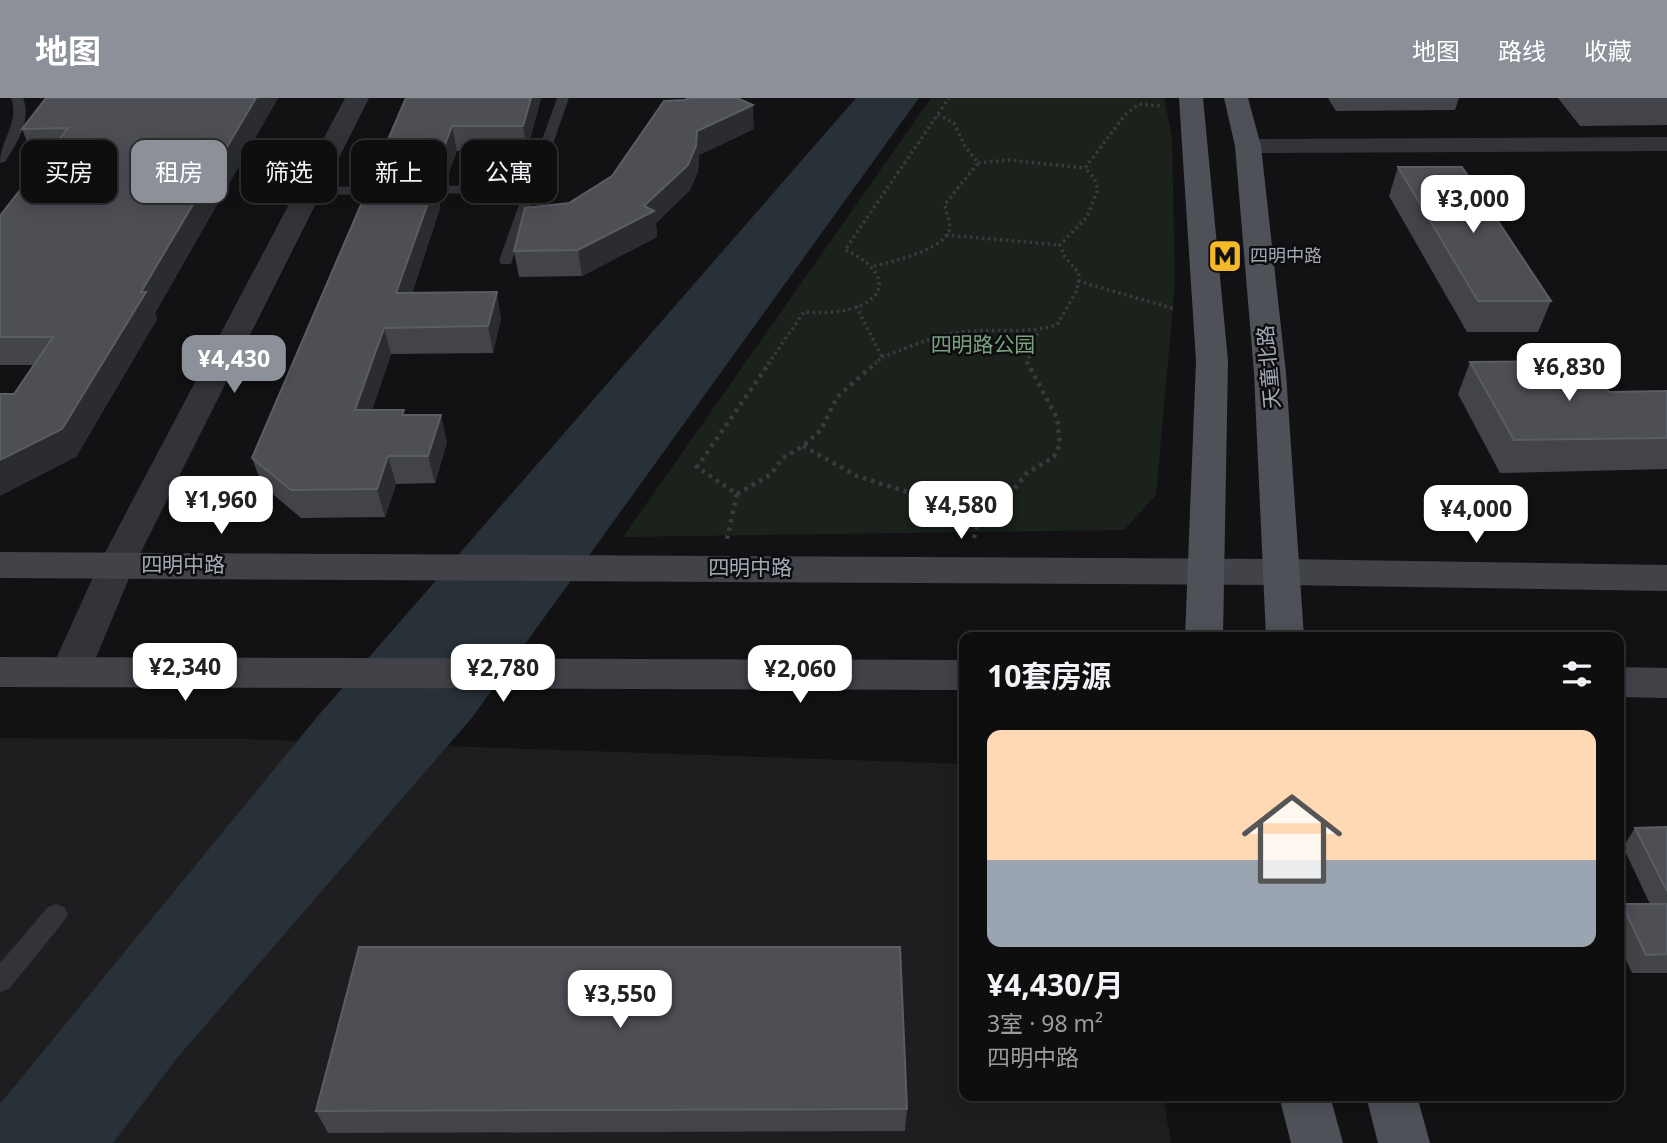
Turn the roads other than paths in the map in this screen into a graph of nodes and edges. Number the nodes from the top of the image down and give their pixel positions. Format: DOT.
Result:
graph roads {
  1 [pos="17,98"];
  2 [pos="357,98"];
  3 [pos="563,98"];
  4 [pos="1236,98"];
  5 [pos="1192,103"];
  6 [pos="335,140"];
  7 [pos="548,140"];
  8 [pos="1667,144"];
  9 [pos="1248,146"];
  10 [pos="0,159"];
  11 [pos="461,190"];
  12 [pos="337,191"];
  13 [pos="303,203"];
  14 [pos="526,203"];
  15 [pos="506,261"];
  16 [pos="117,564"];
  17 [pos="0,565"];
  18 [pos="1206,571"];
  19 [pos="1283,572"];
  20 [pos="1667,578"];
  21 [pos="1204,632"];
  22 [pos="1285,632"];
  23 [pos="0,672"];
  24 [pos="70,672"];
  25 [pos="959,675"];
  26 [pos="1624,682"];
  27 [pos="1667,682"];
  28 [pos="56,914"];
  29 [pos="0,981"];
  30 [pos="1307,1101"];
  31 [pos="1393,1101"];
  32 [pos="1317,1143"];
  33 [pos="1404,1143"];
  1 -- 10 [label="lane"];
  2 -- 6 [label="street"];
  3 -- 7 [label="lane"];
  4 -- 9 [label="main road, 天童北路"];
  5 -- 18 [label="main road"];
  8 -- 9 [label="street"];
  9 -- 19 [label="main road, 天童北路"];
  11 -- 12 [label="lane"];
  13 -- 16 [label="street"];
  14 -- 15 [label="lane"];
  16 -- 17 [label="main road, 四明中路"];
  16 -- 18 [label="main road, 四明中路"];
  16 -- 24 [label="street"];
  18 -- 19 [label="main road, 四明中路"];
  18 -- 21 [label="main road"];
  19 -- 20 [label="main road, 四明中路"];
  19 -- 22 [label="main road, 天童北路"];
  23 -- 24 [label="main road"];
  24 -- 25 [label="main road"];
  26 -- 27 [label="main road"];
  28 -- 29 [label="lane"];
  30 -- 32 [label="main road"];
  31 -- 33 [label="main road"];
}
